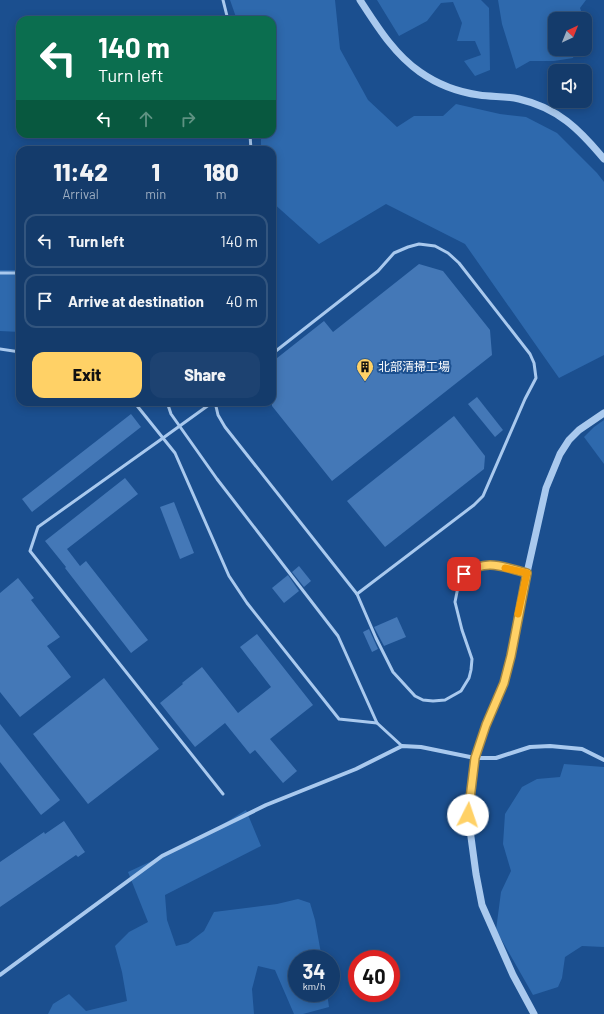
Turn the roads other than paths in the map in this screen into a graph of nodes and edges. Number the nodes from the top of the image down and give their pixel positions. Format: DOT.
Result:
graph roads {
  1 [pos="223,0"];
  2 [pos="360,0"];
  3 [pos="227,16"];
  4 [pos="604,159"];
  5 [pos="0,273"];
  6 [pos="16,273"];
  7 [pos="0,348"];
  8 [pos="16,351"];
  9 [pos="276,351"];
  10 [pos="137,406"];
  11 [pos="168,406"];
  12 [pos="208,406"];
  13 [pos="215,406"];
  14 [pos="604,413"];
  15 [pos="163,438"];
  16 [pos="527,573"];
  17 [pos="357,594"];
  18 [pos="377,723"];
  19 [pos="402,746"];
  20 [pos="475,758"];
  21 [pos="604,760"];
  22 [pos="223,794"];
  23 [pos="0,975"];
  24 [pos="534,1014"];
  1 -- 3 [label="lane"];
  2 -- 4 [label="street"];
  5 -- 6 [label="lane"];
  7 -- 8 [label="lane"];
  9 -- 17 [label="lane"];
  10 -- 15 [label="lane"];
  11 -- 18 [label="lane"];
  12 -- 15 [label="lane, bridge"];
  13 -- 17 [label="lane"];
  14 -- 16 [label="street"];
  15 -- 18 [label="lane"];
  15 -- 22 [label="lane"];
  16 -- 17 [label="lane"];
  16 -- 20 [label="street"];
  18 -- 19 [label="lane"];
  19 -- 20 [label="street"];
  19 -- 23 [label="street"];
  20 -- 21 [label="street"];
  20 -- 24 [label="street"];
}
